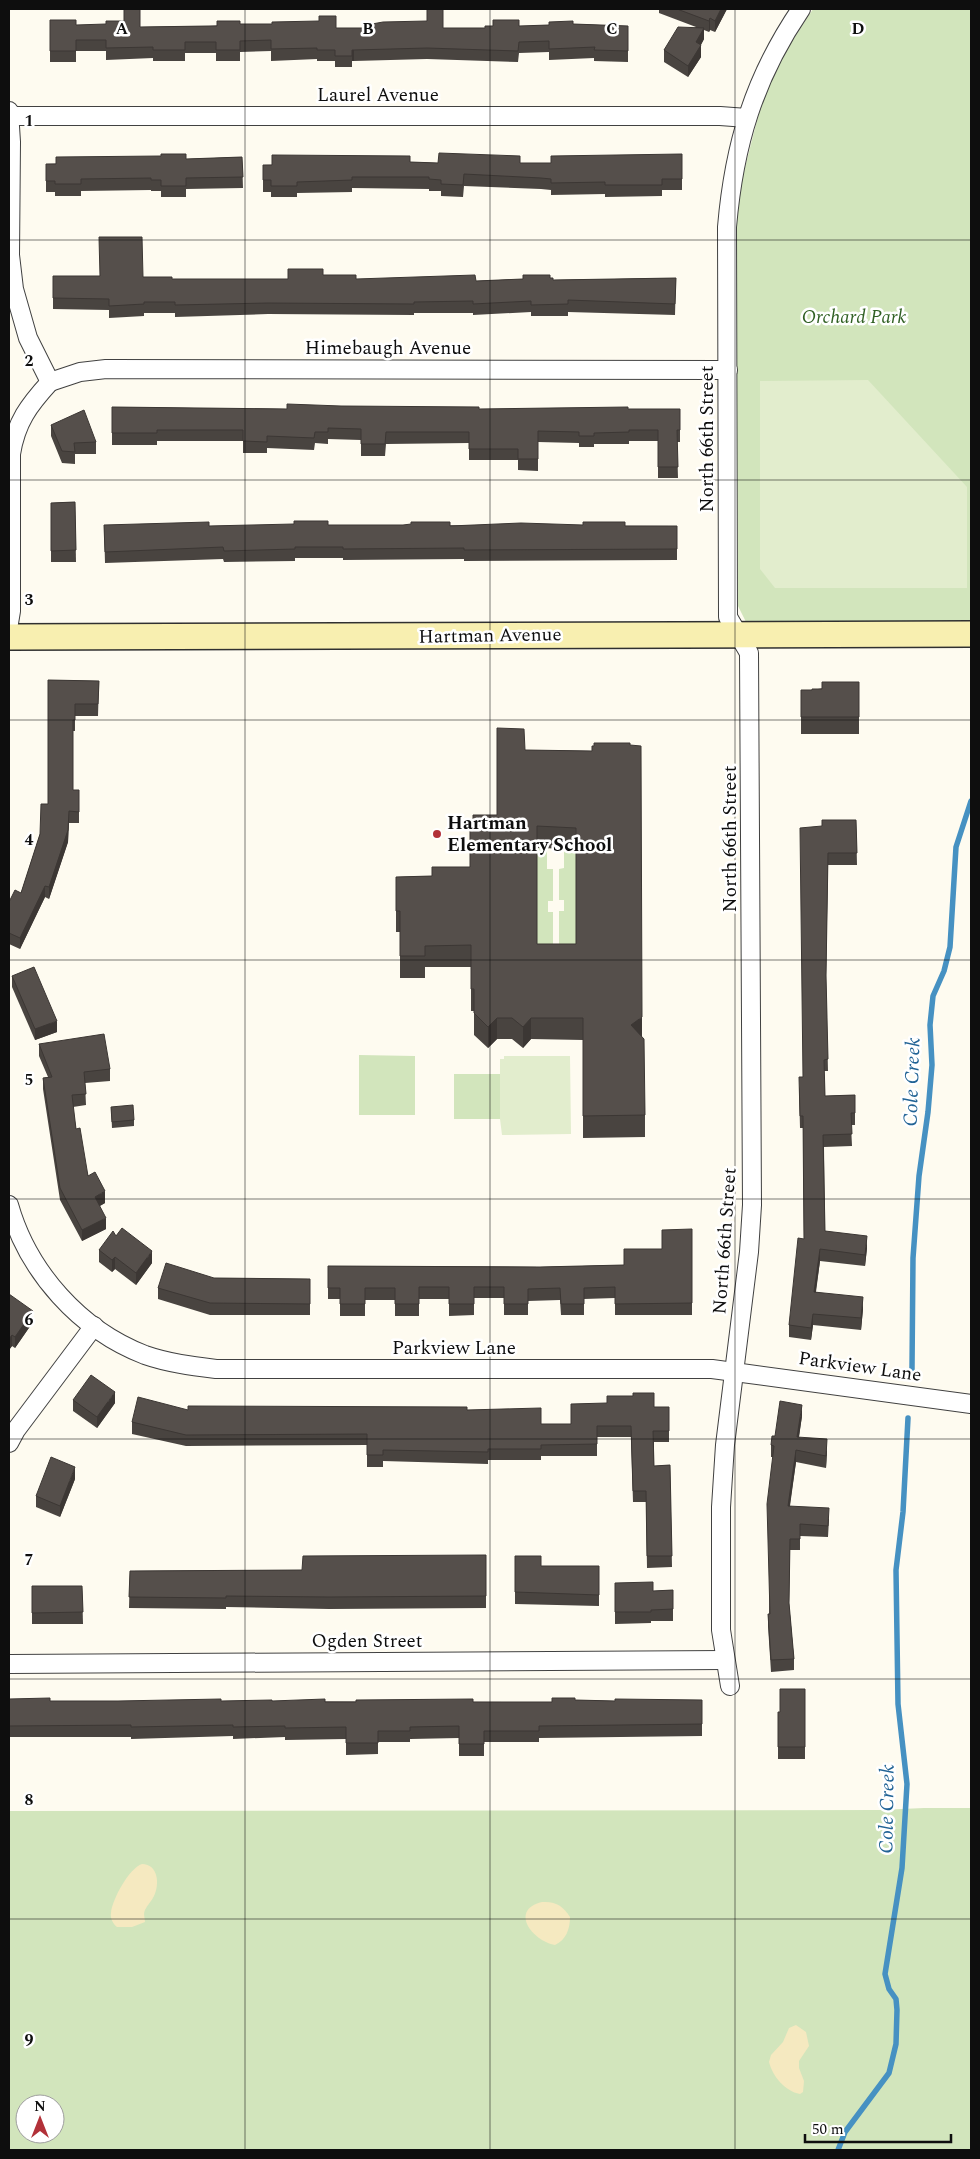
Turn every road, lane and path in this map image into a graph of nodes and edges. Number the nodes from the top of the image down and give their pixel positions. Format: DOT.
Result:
graph roads {
  1 [pos="801,9"];
  2 [pos="9,111"];
  3 [pos="9,116"];
  4 [pos="747,118"];
  5 [pos="728,370"];
  6 [pos="50,382"];
  7 [pos="9,623"];
  8 [pos="965,634"];
  9 [pos="739,635"];
  10 [pos="9,637"];
  11 [pos="9,1205"];
  12 [pos="94,1326"];
  13 [pos="735,1370"];
  14 [pos="971,1404"];
  15 [pos="9,1443"];
  16 [pos="725,1660"];
  17 [pos="9,1664"];
  18 [pos="730,1686"];
  1 -- 4 [label="street, North 66th Street"];
  2 -- 3 [label="street"];
  3 -- 4 [label="street, Laurel Avenue"];
  3 -- 6 [label="street"];
  4 -- 5 [label="street, North 66th Street"];
  5 -- 6 [label="street, Himebaugh Avenue"];
  5 -- 9 [label="street, North 66th Street"];
  6 -- 7 [label="street"];
  8 -- 9 [label="main road, Hartman Avenue"];
  9 -- 10 [label="main road, Hartman Avenue"];
  9 -- 13 [label="street, North 66th Street"];
  11 -- 12 [label="street, Parkview Lane"];
  12 -- 13 [label="street, Parkview Lane"];
  12 -- 15 [label="street"];
  13 -- 14 [label="street, Parkview Lane"];
  13 -- 16 [label="street, North 66th Street"];
  16 -- 17 [label="street, Ogden Street"];
  16 -- 18 [label="street, North 66th Street"];
}
